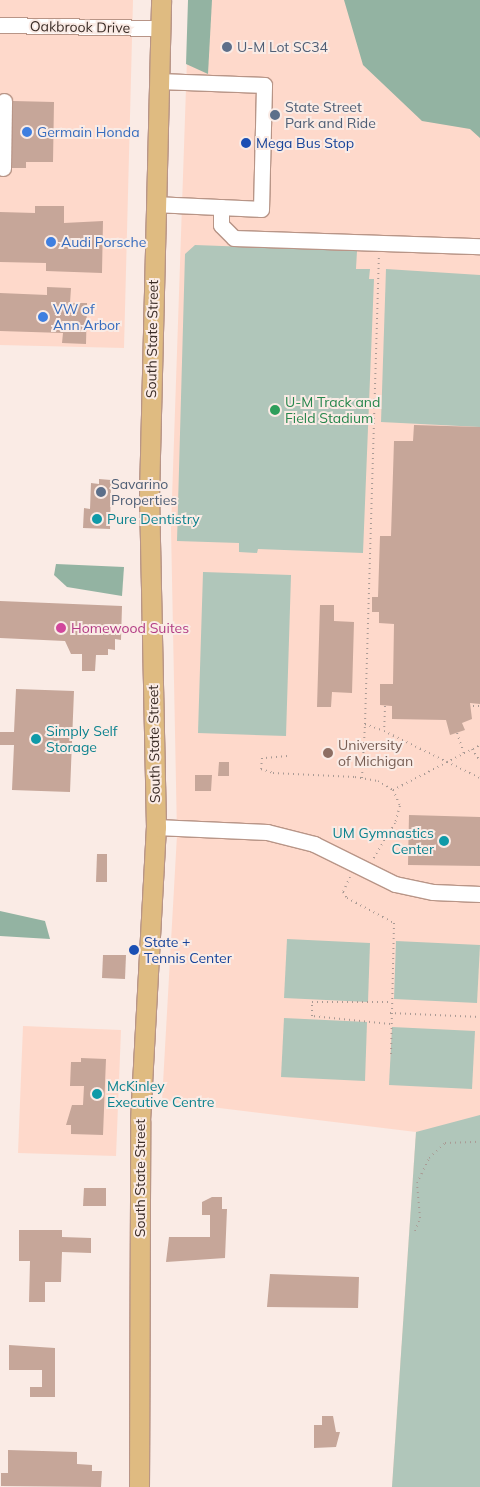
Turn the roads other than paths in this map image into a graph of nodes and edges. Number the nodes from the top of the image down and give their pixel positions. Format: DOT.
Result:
graph roads {
  1 [pos="161,0"];
  2 [pos="0,25"];
  3 [pos="160,28"];
  4 [pos="159,81"];
  5 [pos="4,101"];
  6 [pos="3,168"];
  7 [pos="155,204"];
  8 [pos="221,207"];
  9 [pos="480,246"];
  10 [pos="156,826"];
  11 [pos="480,894"];
  12 [pos="139,1487"];
  1 -- 3 [label="main road, South State Street"];
  2 -- 3 [label="street, Oakbrook Drive"];
  3 -- 4 [label="main road, South State Street"];
  4 -- 7 [label="main road, South State Street"];
  4 -- 8 [label="street"];
  5 -- 6 [label="street"];
  7 -- 8 [label="street"];
  7 -- 10 [label="main road, South State Street"];
  8 -- 9 [label="street"];
  10 -- 11 [label="street"];
  10 -- 12 [label="main road, South State Street"];
}
